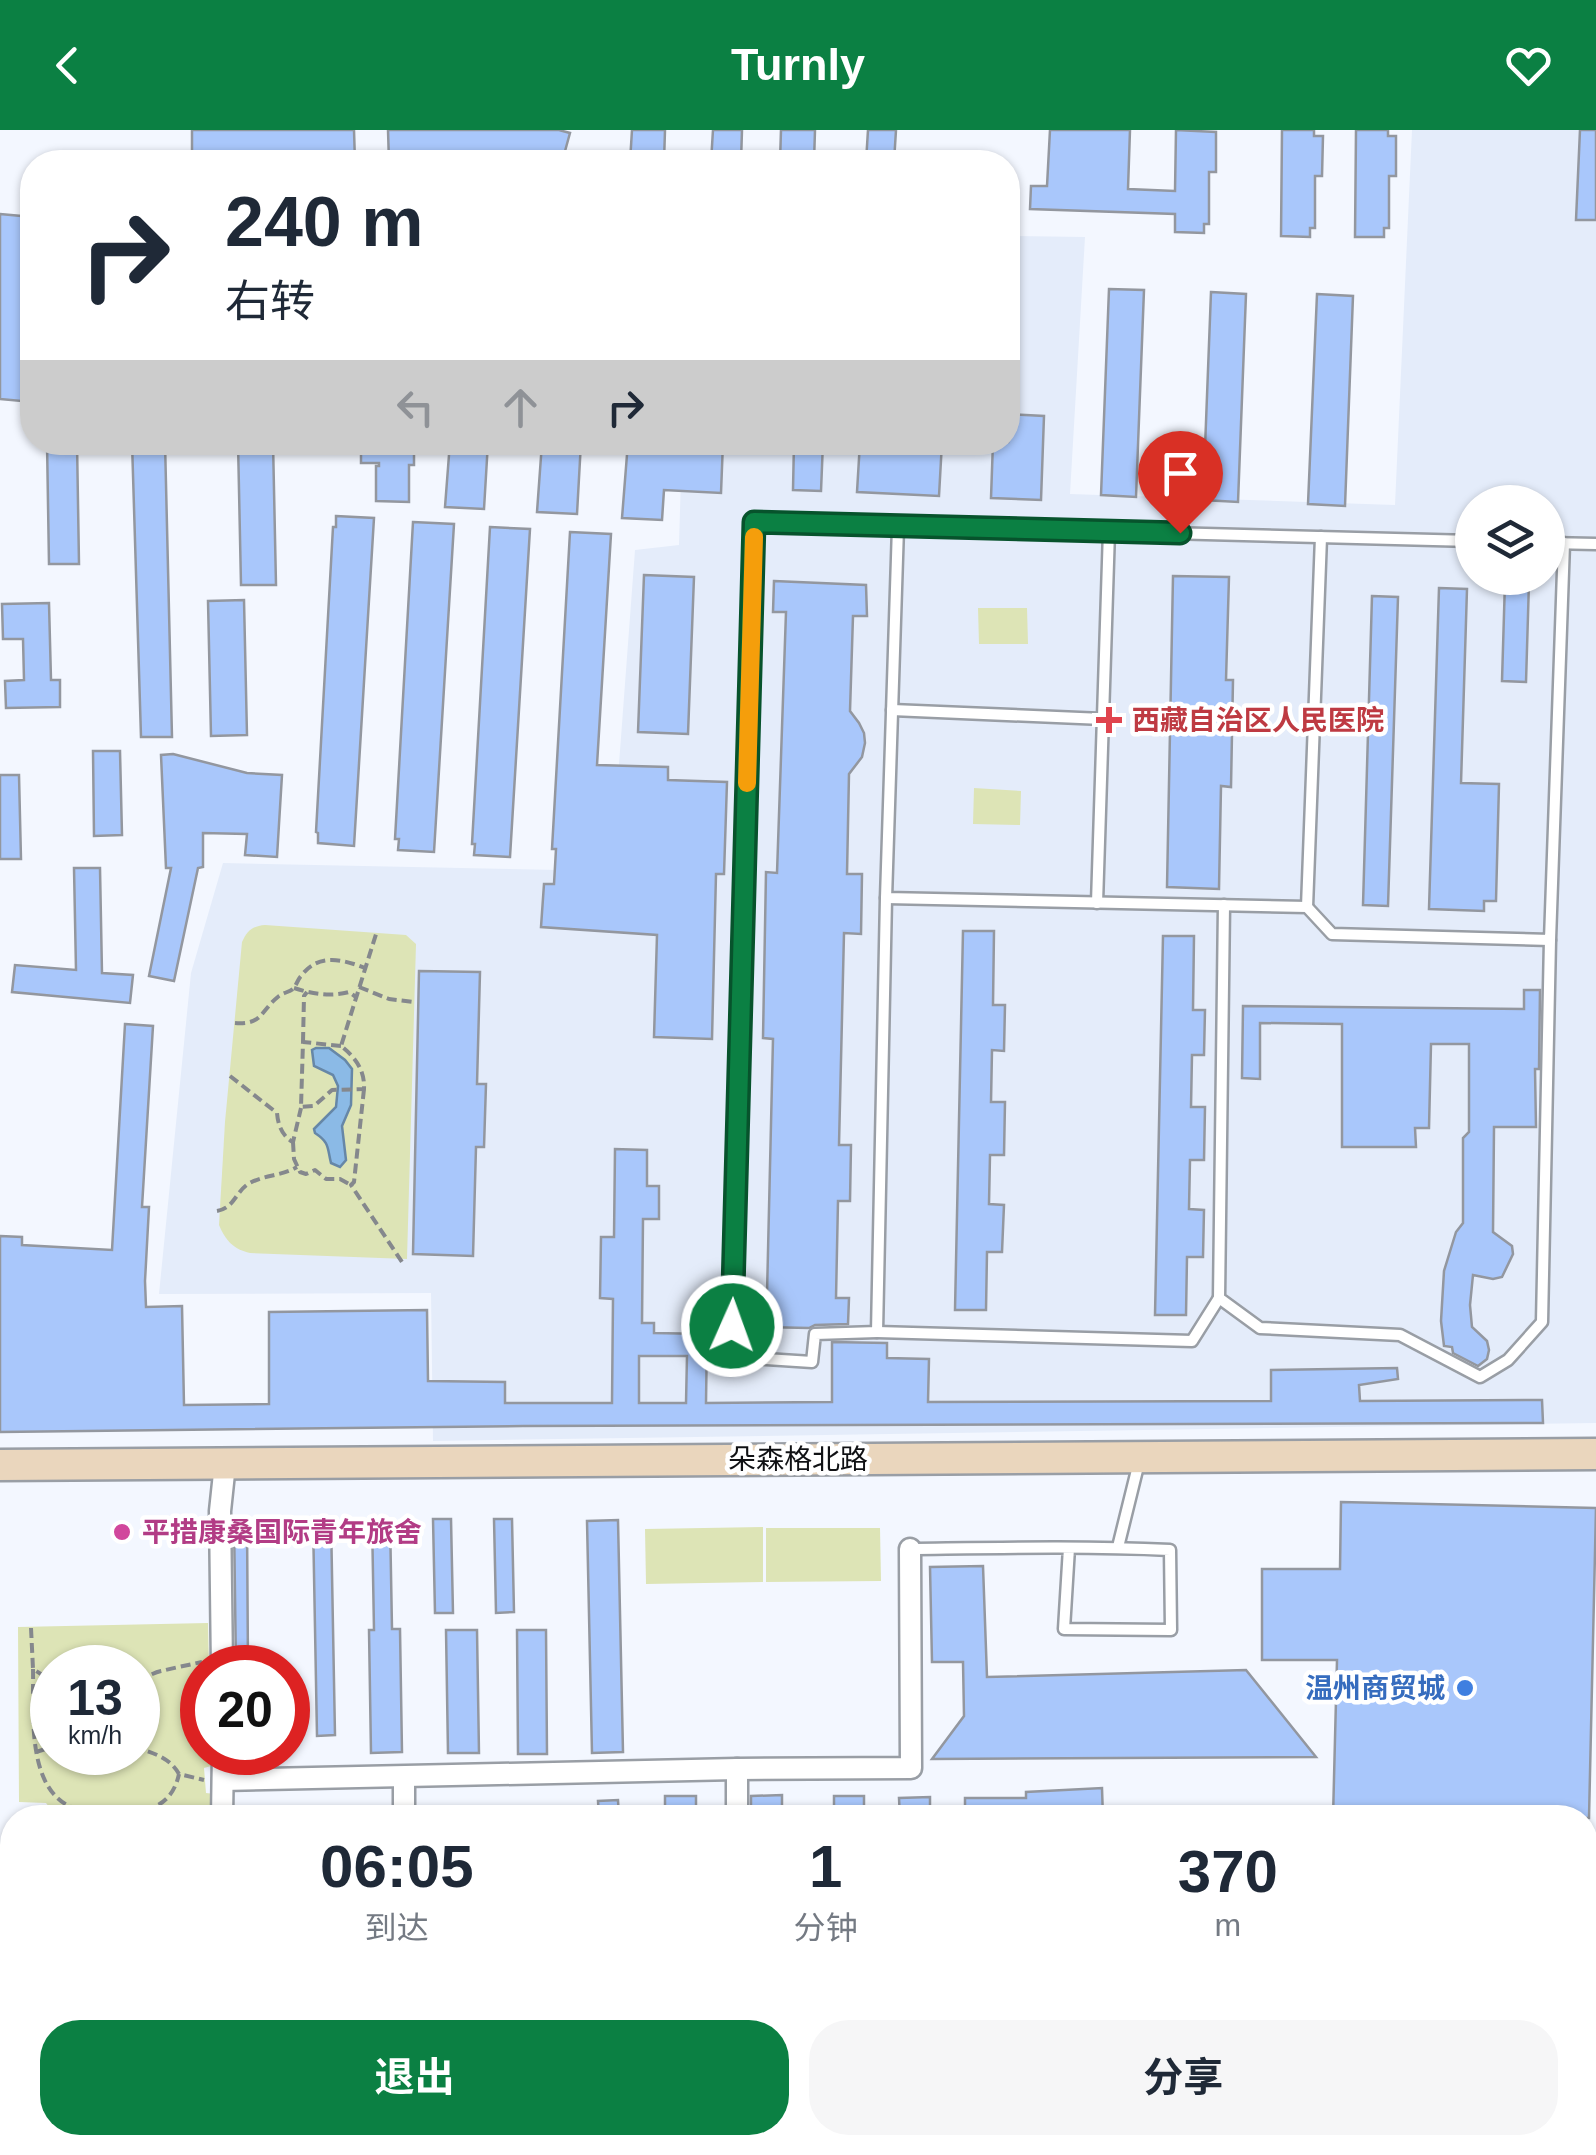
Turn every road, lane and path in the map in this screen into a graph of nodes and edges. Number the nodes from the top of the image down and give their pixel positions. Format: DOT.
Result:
graph roads {
  1 [pos="898,527"];
  2 [pos="1109,531"];
  3 [pos="1321,537"];
  4 [pos="1455,541"];
  5 [pos="1565,543"];
  6 [pos="1596,544"];
  7 [pos="1562,595"];
  8 [pos="892,710"];
  9 [pos="1103,719"];
  10 [pos="886,898"];
  11 [pos="1097,902"];
  12 [pos="1224,906"];
  13 [pos="1307,907"];
  14 [pos="377,930"];
  15 [pos="1550,940"];
  16 [pos="365,968"];
  17 [pos="359,987"];
  18 [pos="294,988"];
  19 [pos="307,992"];
  20 [pos="356,997"];
  21 [pos="414,1002"];
  22 [pos="235,1023"];
  23 [pos="303,1042"];
  24 [pos="340,1046"];
  25 [pos="230,1076"];
  26 [pos="361,1089"];
  27 [pos="301,1107"];
  28 [pos="293,1142"];
  29 [pos="297,1167"];
  30 [pos="351,1185"];
  31 [pos="217,1211"];
  32 [pos="402,1262"];
  33 [pos="1219,1298"];
  34 [pos="878,1332"];
  35 [pos="1596,1454"];
  36 [pos="1140,1456"];
  37 [pos="225,1464"];
  38 [pos="0,1465"];
  39 [pos="910,1548"];
  40 [pos="1070,1548"];
  41 [pos="1118,1548"];
  42 [pos="31,1628"];
  43 [pos="32,1645"];
  44 [pos="222,1645"];
  45 [pos="160,1756"];
  46 [pos="737,1769"];
  47 [pos="179,1774"];
  48 [pos="41,1775"];
  49 [pos="223,1775"];
  50 [pos="404,1777"];
  51 [pos="223,1780"];
  52 [pos="66,1805"];
  53 [pos="158,1805"];
  54 [pos="222,1805"];
  55 [pos="404,1805"];
  56 [pos="737,1805"];
  1 -- 2 [label="lane"];
  1 -- 8 [label="lane"];
  1 -- 34 [label="lane"];
  2 -- 3 [label="lane"];
  2 -- 9 [label="lane"];
  3 -- 4 [label="lane"];
  3 -- 13 [label="lane"];
  5 -- 6 [label="lane"];
  7 -- 15 [label="lane"];
  8 -- 9 [label="lane"];
  8 -- 10 [label="lane"];
  9 -- 11 [label="lane"];
  10 -- 11 [label="lane"];
  10 -- 34 [label="lane"];
  11 -- 12 [label="lane"];
  12 -- 13 [label="lane"];
  12 -- 33 [label="lane"];
  13 -- 15 [label="lane"];
  14 -- 16 [label="path"];
  15 -- 33 [label="lane"];
  16 -- 17 [label="path"];
  16 -- 18 [label="path"];
  17 -- 20 [label="path"];
  17 -- 21 [label="path"];
  18 -- 19 [label="path"];
  18 -- 22 [label="path"];
  19 -- 20 [label="path"];
  19 -- 23 [label="path"];
  20 -- 24 [label="path"];
  23 -- 24 [label="path"];
  23 -- 27 [label="path"];
  24 -- 26 [label="path"];
  25 -- 28 [label="path"];
  26 -- 27 [label="path"];
  26 -- 30 [label="path"];
  27 -- 28 [label="path"];
  28 -- 29 [label="path"];
  29 -- 30 [label="path"];
  29 -- 31 [label="path"];
  30 -- 32 [label="path"];
  33 -- 34 [label="lane"];
  35 -- 36 [label="street, 朵森格北路"];
  36 -- 37 [label="street, 朵森格北路"];
  36 -- 41 [label="lane"];
  37 -- 38 [label="street, 朵森格北路"];
  37 -- 44 [label="street"];
  39 -- 40 [label="lane"];
  39 -- 46 [label="street"];
  40 -- 41 [label="lane"];
  40 -- 41 [label="lane"];
  42 -- 43 [label="path"];
  45 -- 47 [label="path"];
  46 -- 50 [label="street"];
  46 -- 56 [label="street"];
  47 -- 51 [label="path"];
  47 -- 53 [label="path"];
  48 -- 52 [label="path"];
  49 -- 51 [label="street"];
  50 -- 51 [label="street"];
  50 -- 55 [label="street"];
  51 -- 54 [label="street"];
}
